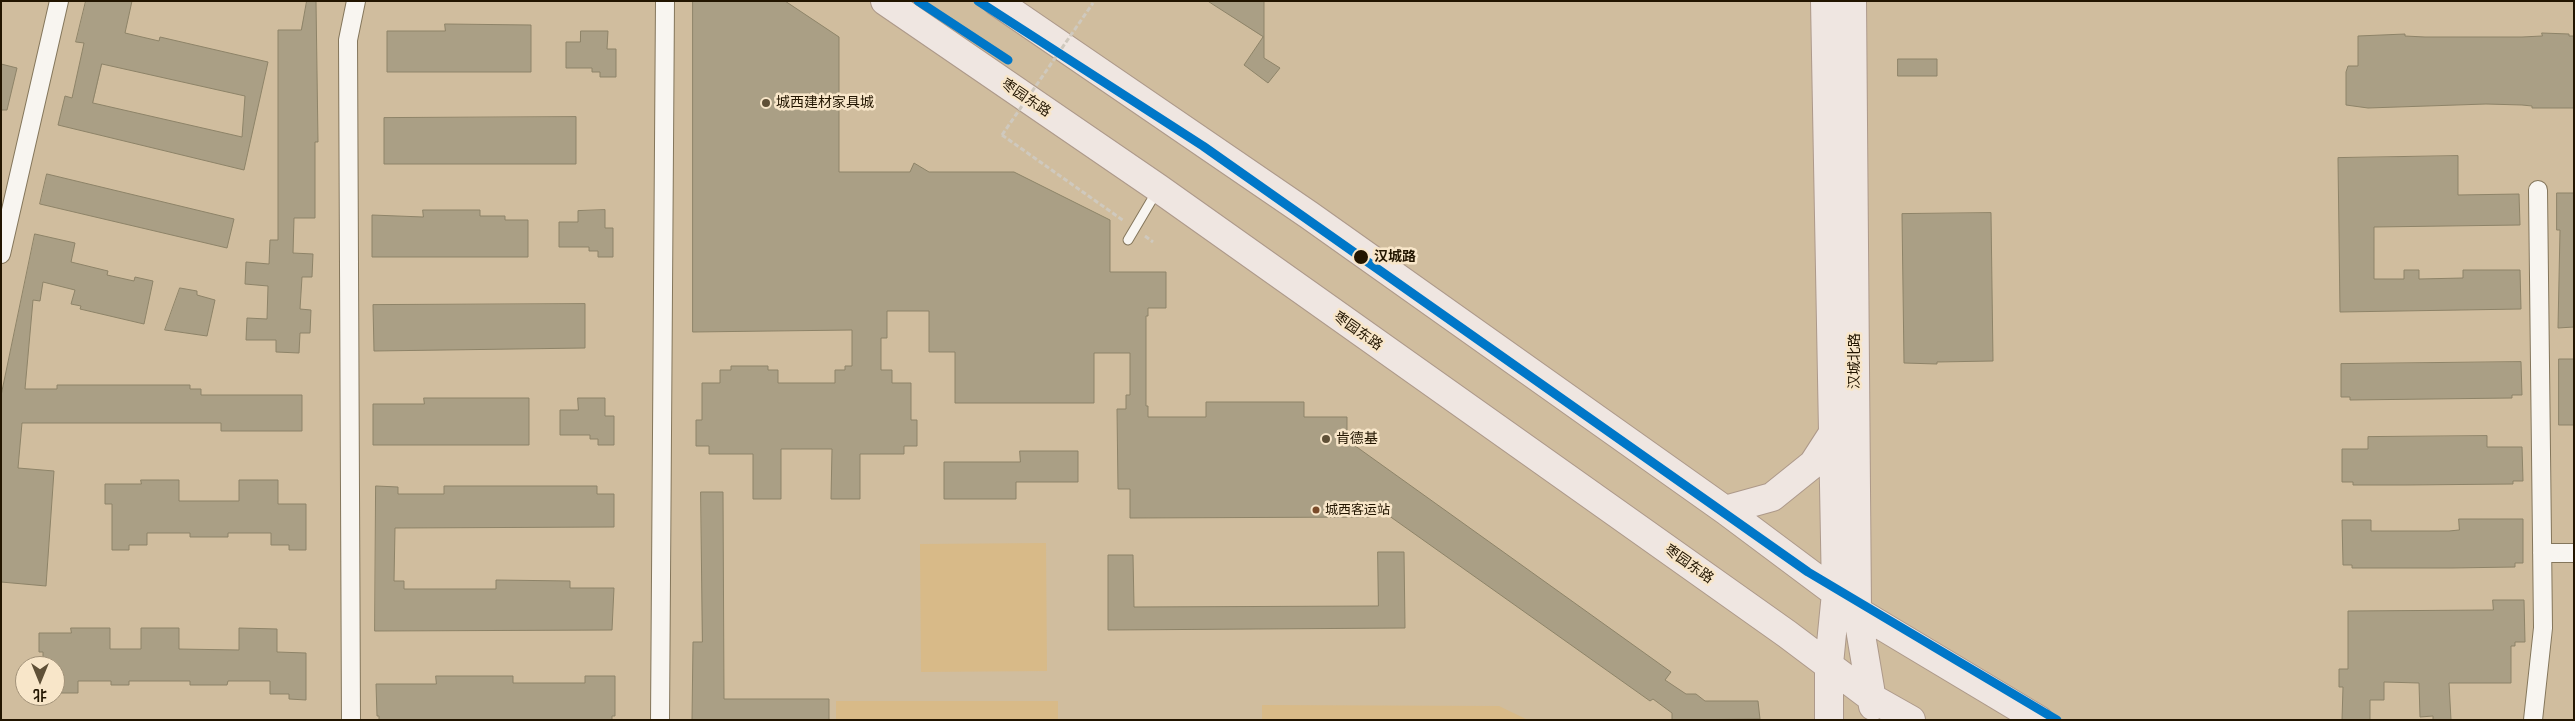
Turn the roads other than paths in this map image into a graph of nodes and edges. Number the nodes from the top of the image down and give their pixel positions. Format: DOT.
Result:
graph roads {
  1 [pos="60,1"];
  2 [pos="356,1"];
  3 [pos="665,1"];
  4 [pos="885,1"];
  5 [pos="996,1"];
  6 [pos="1825,1"];
  7 [pos="1852,1"];
  8 [pos="1158,188"];
  9 [pos="2538,190"];
  10 [pos="1128,240"];
  11 [pos="1,254"];
  12 [pos="1833,433"];
  13 [pos="1725,510"];
  14 [pos="2574,552"];
  15 [pos="2542,553"];
  16 [pos="1836,593"];
  17 [pos="1857,611"];
  18 [pos="1829,664"];
  19 [pos="1872,709"];
  20 [pos="351,720"];
  21 [pos="660,720"];
  22 [pos="1829,720"];
  23 [pos="1911,720"];
  24 [pos="2039,720"];
  25 [pos="2533,720"];
  1 -- 11 [label="street"];
  2 -- 20 [label="street"];
  3 -- 21 [label="street"];
  4 -- 8 [label="main road, 枣园东路"];
  5 -- 13 [label="main road"];
  6 -- 12 [label="main road, 汉城北路"];
  7 -- 17 [label="main road, 汉城北路"];
  8 -- 10 [label="lane"];
  8 -- 18 [label="main road, 枣园东路"];
  9 -- 15 [label="street"];
  12 -- 13 [label="main road"];
  12 -- 16 [label="main road, 汉城北路"];
  13 -- 16 [label="main road"];
  14 -- 15 [label="street"];
  15 -- 25 [label="street"];
  16 -- 17 [label="main road"];
  16 -- 18 [label="main road, 汉城北路"];
  17 -- 19 [label="main road, 汉城北路"];
  17 -- 24 [label="main road"];
  18 -- 19 [label="main road, 枣园东路"];
  18 -- 22 [label="main road, 汉城北路"];
  19 -- 23 [label="main road, 枣园东路"];
}
